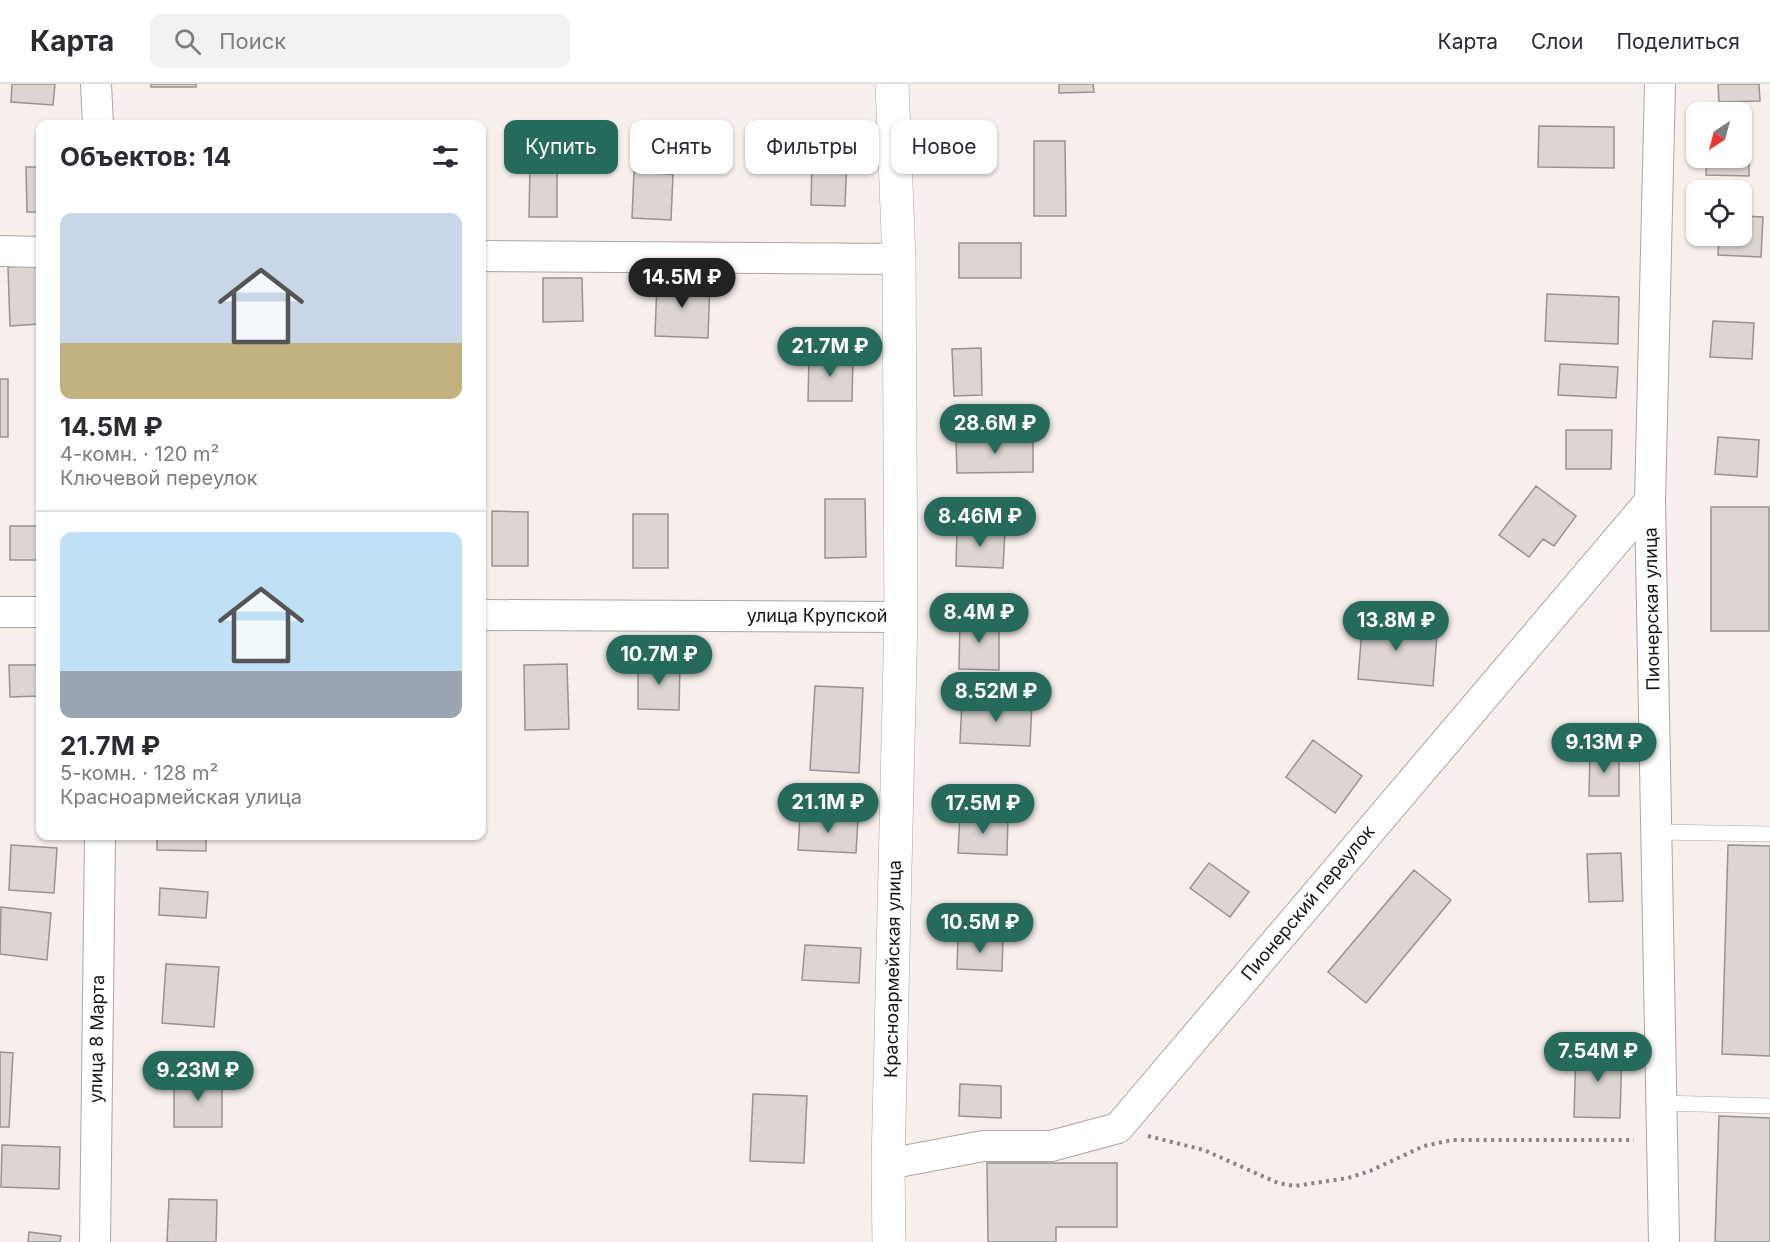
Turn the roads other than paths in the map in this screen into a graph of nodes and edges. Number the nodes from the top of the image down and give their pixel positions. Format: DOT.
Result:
graph roads {
  1 [pos="96,84"];
  2 [pos="892,84"];
  3 [pos="1660,84"];
  4 [pos="98,120"];
  5 [pos="0,251"];
  6 [pos="36,252"];
  7 [pos="486,256"];
  8 [pos="898,259"];
  9 [pos="1650,501"];
  10 [pos="0,612"];
  11 [pos="36,612"];
  12 [pos="486,615"];
  13 [pos="901,617"];
  14 [pos="1656,832"];
  15 [pos="1770,834"];
  16 [pos="100,840"];
  17 [pos="1661,1103"];
  18 [pos="1770,1106"];
  19 [pos="888,1164"];
  20 [pos="95,1242"];
  21 [pos="889,1242"];
  22 [pos="1664,1242"];
  1 -- 4 [label="street"];
  2 -- 8 [label="street, Красноармейская улица"];
  3 -- 9 [label="street, Пионерская улица"];
  5 -- 6 [label="street"];
  7 -- 8 [label="street"];
  8 -- 13 [label="street, Красноармейская улица"];
  9 -- 14 [label="street, Пионерская улица"];
  9 -- 19 [label="street, Пионерский переулок"];
  10 -- 11 [label="street"];
  12 -- 13 [label="street, улица Крупской"];
  13 -- 19 [label="street, Красноармейская улица"];
  14 -- 15 [label="lane"];
  14 -- 17 [label="street, Пионерская улица"];
  16 -- 20 [label="street, улица 8 Марта"];
  17 -- 18 [label="lane"];
  17 -- 22 [label="street, Пионерская улица"];
  19 -- 21 [label="street, Красноармейская улица"];
}
